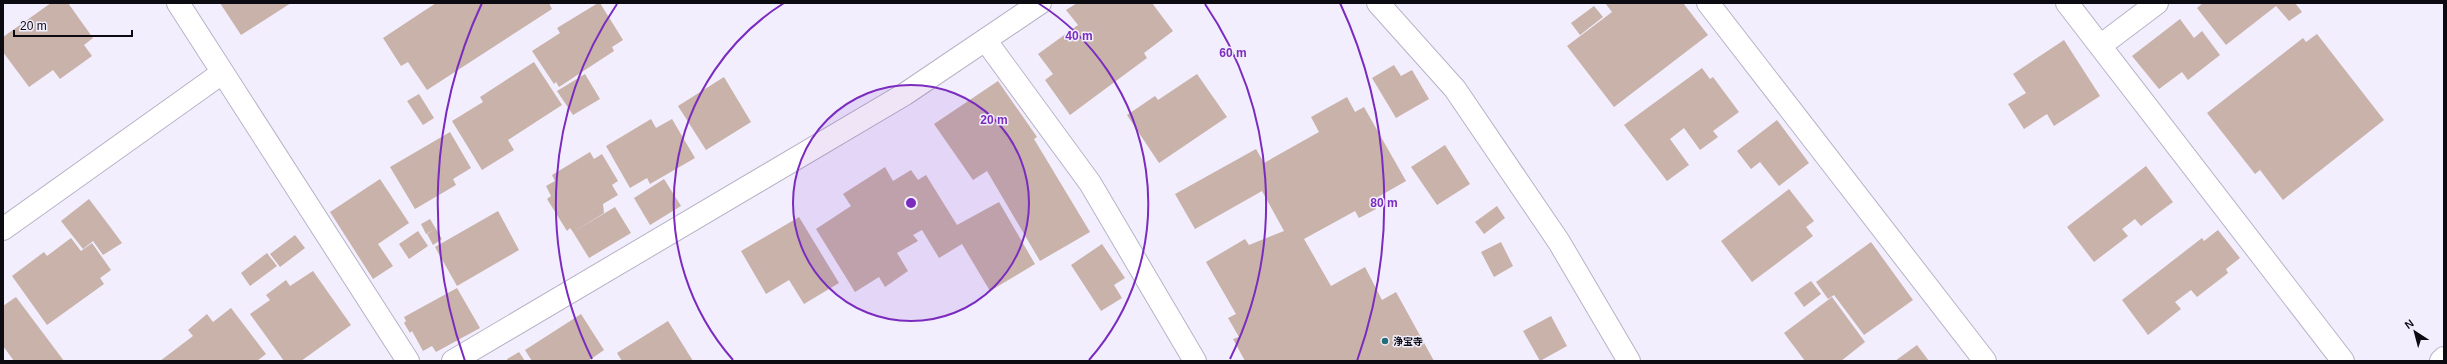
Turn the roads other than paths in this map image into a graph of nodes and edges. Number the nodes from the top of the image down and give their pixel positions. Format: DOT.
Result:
graph roads {
  1 [pos="178,3"];
  2 [pos="1040,3"];
  3 [pos="1378,3"];
  4 [pos="1708,3"];
  5 [pos="2067,3"];
  6 [pos="2157,3"];
  7 [pos="986,41"];
  8 [pos="2100,46"];
  9 [pos="222,73"];
  10 [pos="3,229"];
  11 [pos="2444,358"];
  12 [pos="408,361"];
  13 [pos="453,361"];
  14 [pos="1195,361"];
  15 [pos="1629,361"];
  16 [pos="1985,361"];
  17 [pos="2343,361"];
  18 [pos="2441,361"];
  1 -- 9 [label="street"];
  2 -- 7 [label="street"];
  3 -- 15 [label="street"];
  4 -- 16 [label="street"];
  5 -- 8 [label="street"];
  6 -- 8 [label="street"];
  7 -- 13 [label="street"];
  7 -- 14 [label="street"];
  8 -- 17 [label="street"];
  9 -- 10 [label="street"];
  9 -- 12 [label="street"];
  11 -- 18 [label="street"];
}
